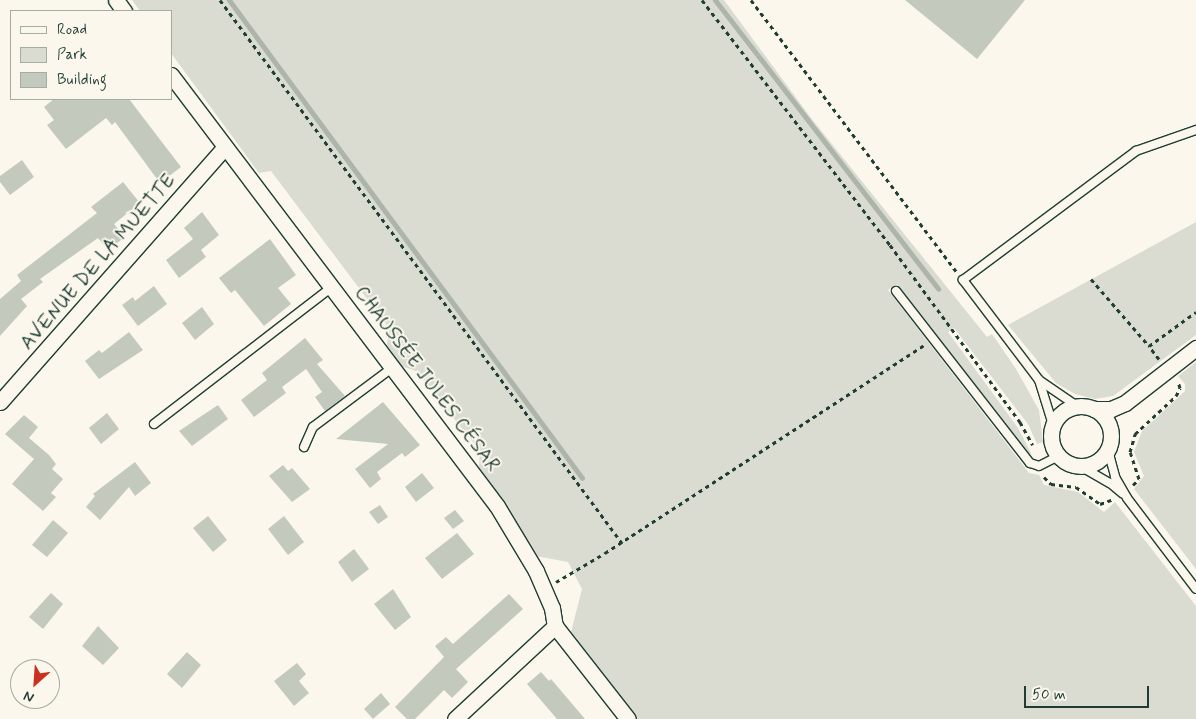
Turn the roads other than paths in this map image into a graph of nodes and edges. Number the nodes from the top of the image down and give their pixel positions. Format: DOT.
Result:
graph roads {
  1 [pos="172,76"];
  2 [pos="1196,130"];
  3 [pos="225,147"];
  4 [pos="333,286"];
  5 [pos="896,291"];
  6 [pos="1196,348"];
  7 [pos="392,368"];
  8 [pos="1039,380"];
  9 [pos="1134,398"];
  10 [pos="0,402"];
  11 [pos="1077,406"];
  12 [pos="1094,409"];
  13 [pos="154,424"];
  14 [pos="1053,425"];
  15 [pos="1111,431"];
  16 [pos="304,447"];
  17 [pos="1108,450"];
  18 [pos="1059,456"];
  19 [pos="1080,466"];
  20 [pos="1127,498"];
  21 [pos="1196,589"];
  22 [pos="555,626"];
  23 [pos="455,719"];
  24 [pos="628,719"];
  1 -- 3 [label="street, CHAUSSÉE JULES CÉSAR"];
  2 -- 8 [label="lane"];
  3 -- 4 [label="street, CHAUSSÉE JULES CÉSAR"];
  3 -- 10 [label="street, AVENUE DE LA MUETTE"];
  4 -- 7 [label="street, CHAUSSÉE JULES CÉSAR"];
  4 -- 13 [label="lane"];
  5 -- 18 [label="lane"];
  6 -- 9 [label="street"];
  7 -- 16 [label="lane"];
  7 -- 22 [label="street, CHAUSSÉE JULES CÉSAR"];
  8 -- 11 [label="lane"];
  8 -- 14 [label="lane"];
  9 -- 12 [label="street"];
  9 -- 15 [label="street"];
  11 -- 12 [label="street"];
  11 -- 14 [label="street"];
  12 -- 15 [label="street"];
  14 -- 18 [label="street"];
  15 -- 17 [label="street"];
  17 -- 19 [label="street"];
  17 -- 20 [label="lane"];
  18 -- 19 [label="street"];
  19 -- 20 [label="lane"];
  20 -- 21 [label="lane"];
  22 -- 23 [label="street"];
  22 -- 24 [label="street, CHAUSSÉE JULES CÉSAR"];
}
